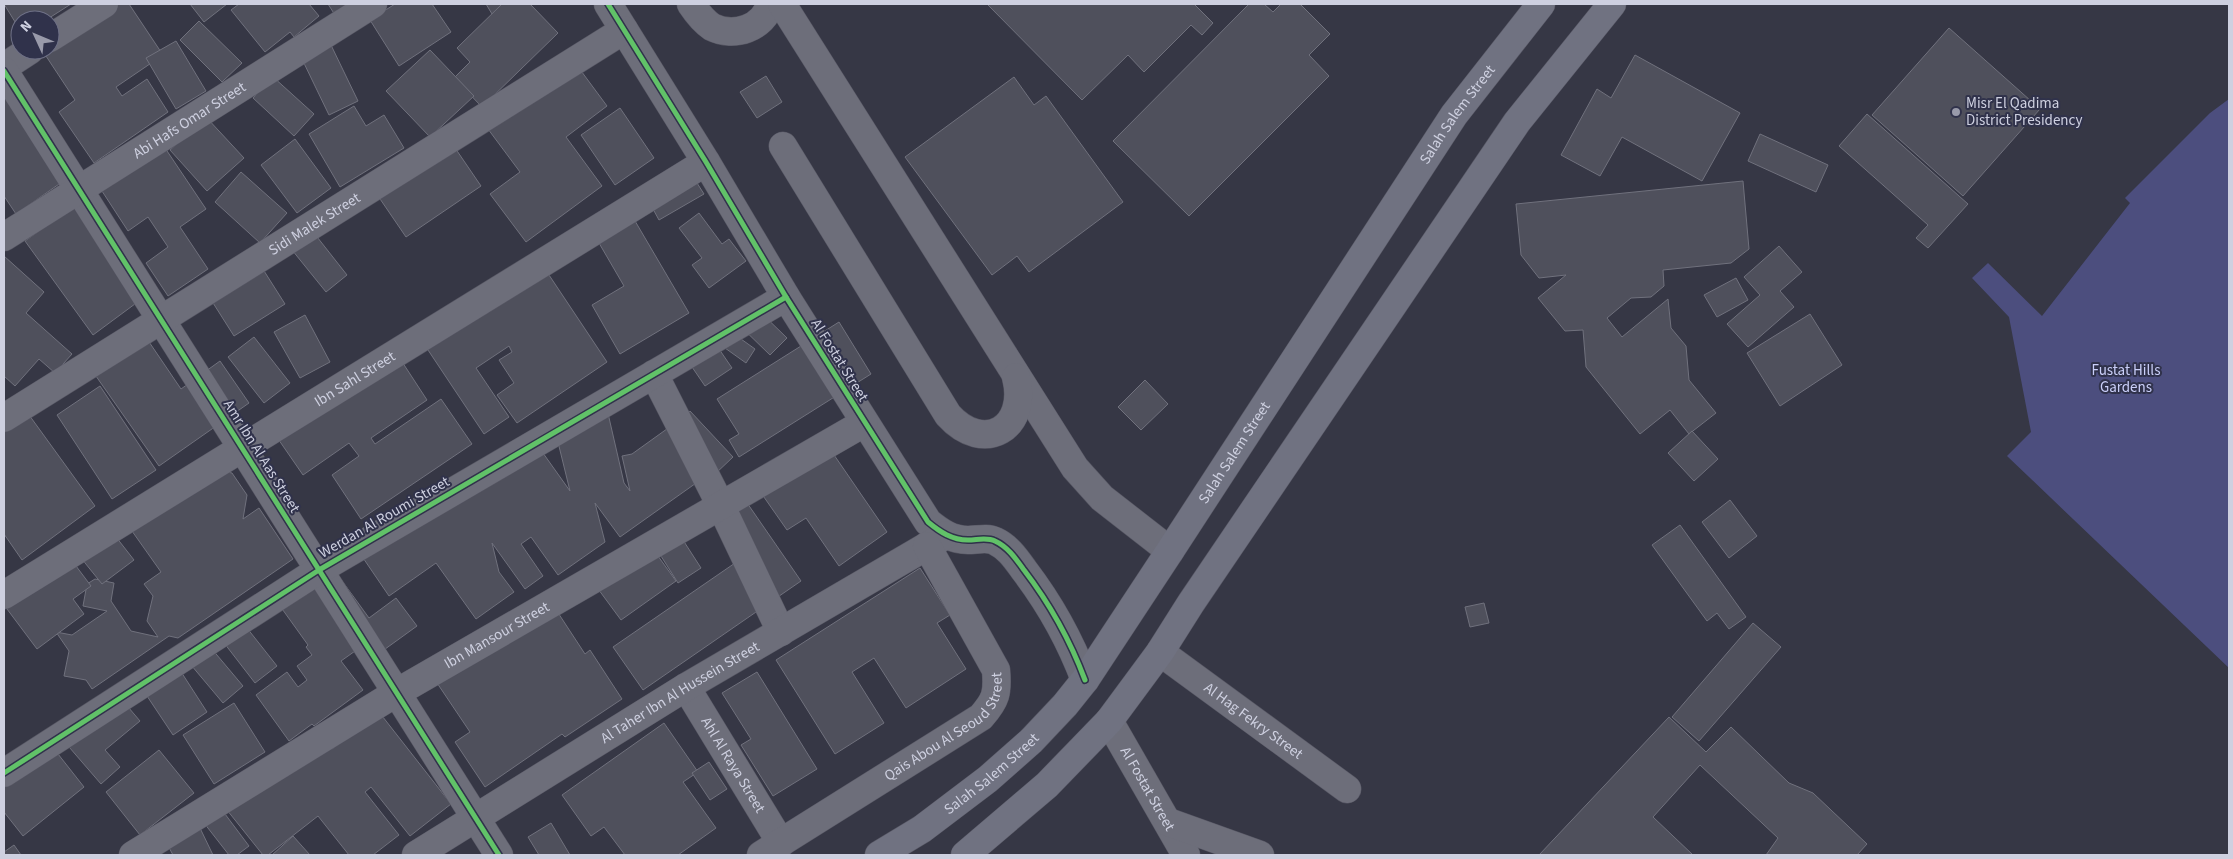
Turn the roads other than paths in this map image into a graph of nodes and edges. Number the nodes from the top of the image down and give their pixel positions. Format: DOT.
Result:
graph roads {
  1 [pos="104,4"];
  2 [pos="373,4"];
  3 [pos="608,4"];
  4 [pos="691,4"];
  5 [pos="770,4"];
  6 [pos="782,4"];
  7 [pos="1541,4"];
  8 [pos="1612,4"];
  9 [pos="624,30"];
  10 [pos="60,32"];
  11 [pos="15,60"];
  12 [pos="4,67"];
  13 [pos="4,71"];
  14 [pos="783,146"];
  15 [pos="706,162"];
  16 [pos="79,190"];
  17 [pos="4,238"];
  18 [pos="786,297"];
  19 [pos="160,319"];
  20 [pos="654,374"];
  21 [pos="1016,376"];
  22 [pos="4,418"];
  23 [pos="864,423"];
  24 [pos="242,448"];
  25 [pos="721,506"];
  26 [pos="937,540"];
  27 [pos="1170,551"];
  28 [pos="319,570"];
  29 [pos="4,595"];
  30 [pos="782,632"];
  31 [pos="1160,652"];
  32 [pos="1085,680"];
  33 [pos="686,687"];
  34 [pos="396,693"];
  35 [pos="1109,721"];
  36 [pos="4,773"];
  37 [pos="1347,789"];
  38 [pos="475,818"];
  39 [pos="1168,822"];
  40 [pos="771,849"];
  41 [pos="133,855"];
  42 [pos="416,855"];
  43 [pos="499,855"];
  44 [pos="879,855"];
  45 [pos="965,855"];
  46 [pos="1186,855"];
  47 [pos="1260,855"];
  1 -- 10 [label="street"];
  2 -- 16 [label="street, Abi Hafs Omar Street"];
  3 -- 9 [label="street, Al Fostat Street"];
  4 -- 5 [label="street"];
  6 -- 21 [label="street"];
  7 -- 27 [label="highway, Salah Salem Street"];
  8 -- 31 [label="highway"];
  9 -- 15 [label="street, Al Fostat Street"];
  9 -- 19 [label="street, Sidi Malek Street"];
  11 -- 12 [label="street"];
  13 -- 16 [label="street, Amr Ibn Al Aas Street"];
  14 -- 21 [label="street"];
  15 -- 18 [label="street, Al Fostat Street"];
  15 -- 24 [label="street, Ibn Sahl Street"];
  16 -- 17 [label="street, Abi Hafs Omar Street"];
  16 -- 19 [label="street, Amr Ibn Al Aas Street"];
  18 -- 20 [label="street, Werdan Al Roumi Street"];
  18 -- 23 [label="street, Al Fostat Street"];
  19 -- 22 [label="street, Sidi Malek Street"];
  19 -- 24 [label="street, Amr Ibn Al Aas Street"];
  20 -- 25 [label="street"];
  20 -- 28 [label="street, Werdan Al Roumi Street"];
  21 -- 27 [label="street"];
  23 -- 25 [label="street, Ibn Mansour Street"];
  23 -- 26 [label="street, Al Fostat Street"];
  24 -- 28 [label="street, Amr Ibn Al Aas Street"];
  24 -- 29 [label="street, Ibn Sahl Street"];
  25 -- 30 [label="street"];
  25 -- 34 [label="street, Ibn Mansour Street"];
  26 -- 30 [label="street, Al Taher Ibn Al Hussein Street"];
  26 -- 32 [label="street, Al Fostat Street"];
  26 -- 40 [label="street, Qais Abou Al Seoud Street"];
  27 -- 32 [label="highway, Salah Salem Street"];
  28 -- 34 [label="street, Amr Ibn Al Aas Street"];
  28 -- 36 [label="street, Werdan Al Roumi Street"];
  30 -- 33 [label="street, Al Taher Ibn Al Hussein Street"];
  31 -- 35 [label="highway"];
  31 -- 37 [label="street, Al Hag Fekry Street"];
  32 -- 44 [label="highway, Salah Salem Street"];
  33 -- 38 [label="street, Al Taher Ibn Al Hussein Street"];
  33 -- 40 [label="street, Ahl Al Raya Street"];
  34 -- 38 [label="street, Amr Ibn Al Aas Street"];
  34 -- 41 [label="street, Ibn Mansour Street"];
  35 -- 39 [label="street, Al Fostat Street"];
  35 -- 45 [label="highway"];
  38 -- 42 [label="street, Al Taher Ibn Al Hussein Street"];
  38 -- 43 [label="street, Amr Ibn Al Aas Street"];
  39 -- 46 [label="street, Al Fostat Street"];
  39 -- 47 [label="street"];
}
